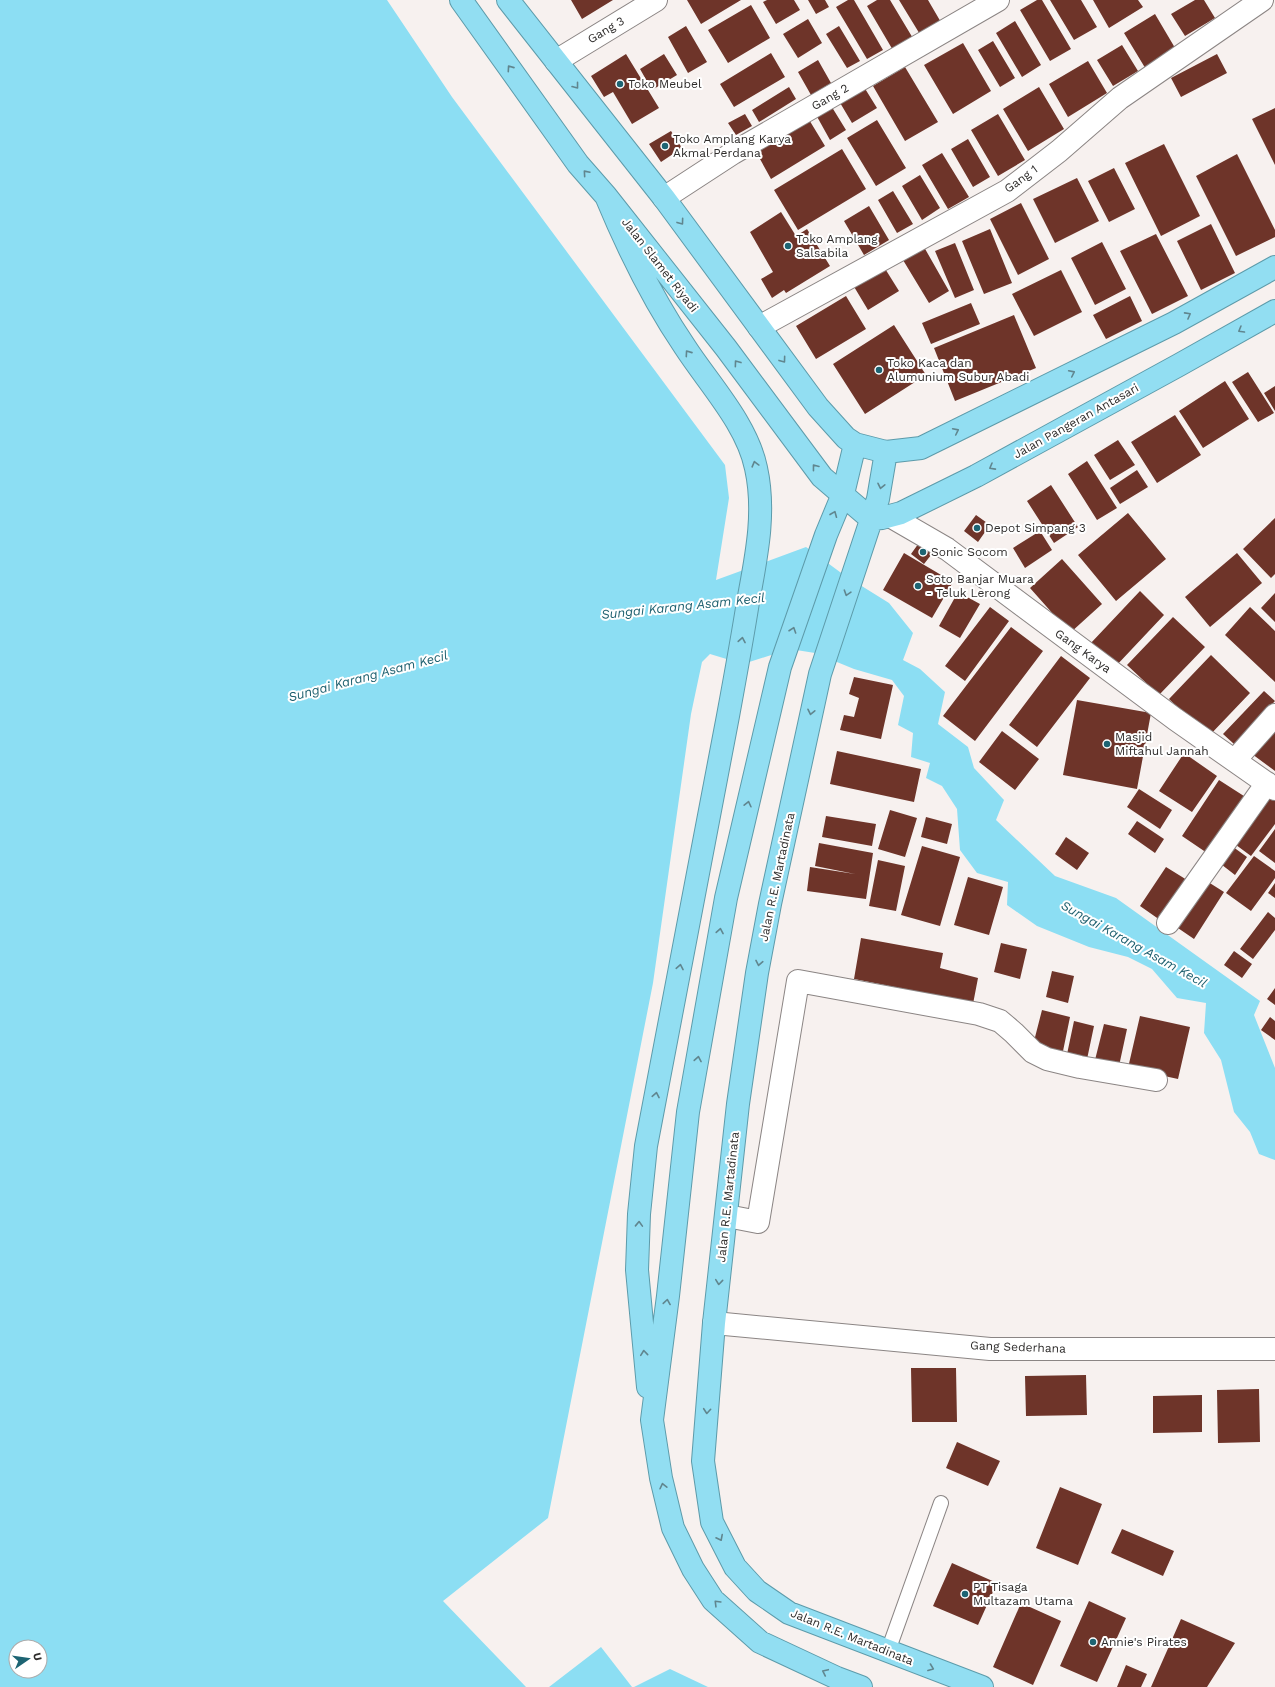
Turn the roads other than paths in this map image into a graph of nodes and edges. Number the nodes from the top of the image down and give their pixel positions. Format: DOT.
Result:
graph roads {
  1 [pos="461,0"];
  2 [pos="508,0"];
  3 [pos="656,0"];
  4 [pos="998,0"];
  5 [pos="1251,3"];
  6 [pos="556,61"];
  7 [pos="606,196"];
  8 [pos="664,198"];
  9 [pos="1275,267"];
  10 [pos="1275,311"];
  11 [pos="759,327"];
  12 [pos="855,444"];
  13 [pos="886,452"];
  14 [pos="843,494"];
  15 [pos="880,518"];
  16 [pos="1275,715"];
  17 [pos="1235,760"];
  18 [pos="1271,786"];
  19 [pos="1168,923"];
  20 [pos="1156,1080"];
  21 [pos="727,1216"];
  22 [pos="714,1323"];
  23 [pos="1275,1348"];
  24 [pos="652,1420"];
  25 [pos="941,1503"];
  26 [pos="888,1651"];
  27 [pos="861,1687"];
  28 [pos="982,1687"];
  7 -- 1 [label="highway, Jalan Slamet Riyadi, one-way"];
  2 -- 6 [label="highway"];
  3 -- 6 [label="street, Gang 3"];
  4 -- 8 [label="street, Gang 2"];
  5 -- 11 [label="street, Gang 1"];
  6 -- 8 [label="highway, one-way"];
  14 -- 7 [label="highway, Jalan Slamet Riyadi, one-way"];
  24 -- 7 [label="highway, one-way"];
  8 -- 11 [label="highway, one-way"];
  13 -- 9 [label="highway, one-way"];
  10 -- 15 [label="highway, Jalan Pangeran Antasari, one-way"];
  11 -- 12 [label="highway, one-way"];
  12 -- 13 [label="highway"];
  12 -- 14 [label="highway"];
  13 -- 15 [label="highway, Jalan R.E. Martadinata, one-way"];
  14 -- 15 [label="highway, Jalan Slamet Riyadi"];
  24 -- 14 [label="highway, one-way"];
  15 -- 17 [label="street, Gang Karya"];
  15 -- 21 [label="highway, Jalan R.E. Martadinata, one-way"];
  16 -- 17 [label="street"];
  17 -- 18 [label="street, Gang Karya"];
  18 -- 19 [label="street"];
  20 -- 21 [label="street"];
  21 -- 22 [label="highway, Jalan R.E. Martadinata, one-way"];
  22 -- 23 [label="street, Gang Sederhana"];
  22 -- 26 [label="highway, Jalan R.E. Martadinata, one-way"];
  27 -- 24 [label="highway, one-way"];
  25 -- 26 [label="lane"];
  26 -- 28 [label="highway, Jalan R.E. Martadinata, one-way"];
}
